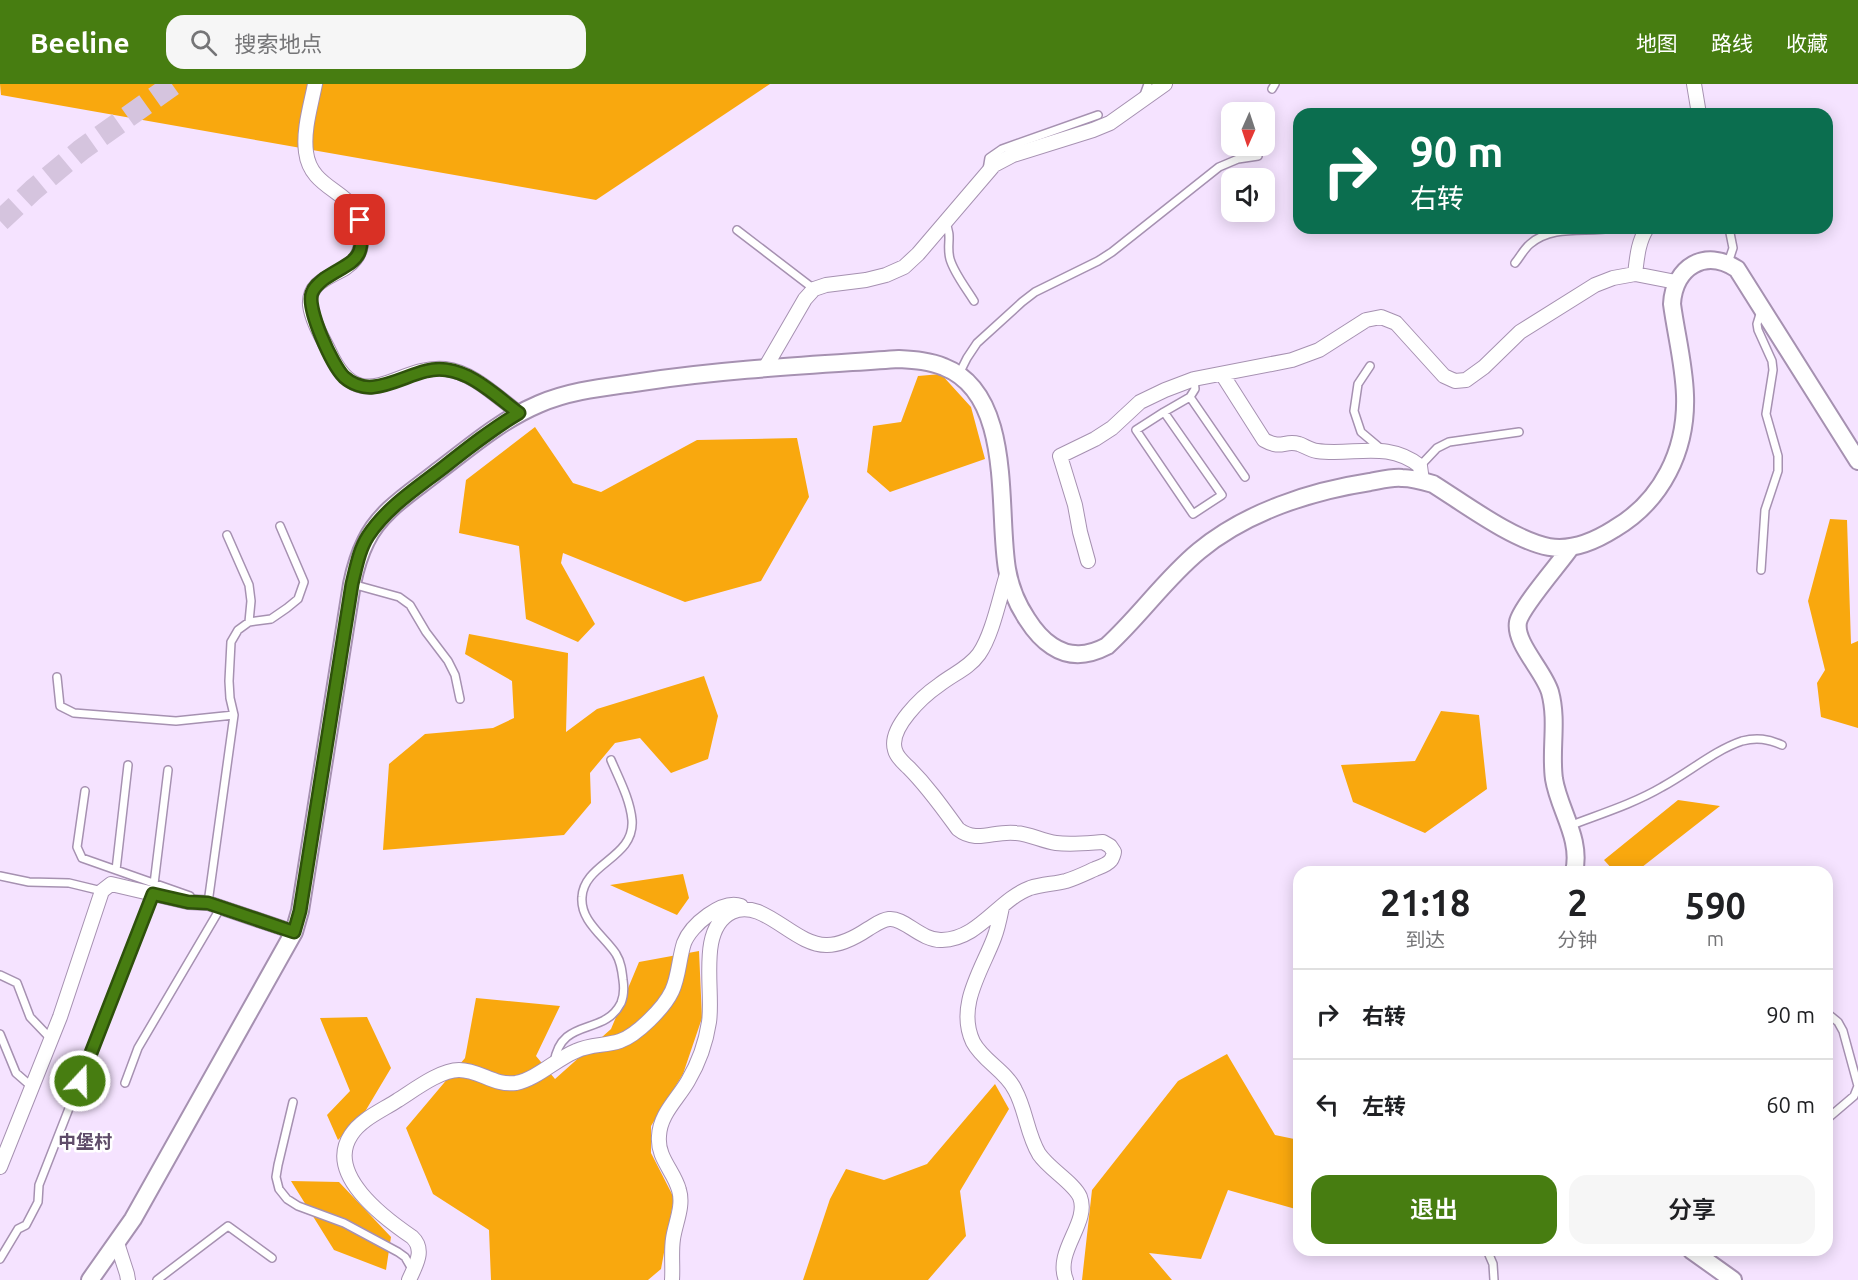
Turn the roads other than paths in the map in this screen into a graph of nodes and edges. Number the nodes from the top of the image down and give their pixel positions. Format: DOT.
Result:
graph roads {
  1 [pos="315,84"];
  2 [pos="1148,84"];
  3 [pos="1165,84"];
  4 [pos="1694,84"];
  5 [pos="1142,100"];
  6 [pos="1698,108"];
  7 [pos="1098,115"];
  8 [pos="1258,156"];
  9 [pos="987,172"];
  10 [pos="945,222"];
  11 [pos="736,230"];
  12 [pos="1548,234"];
  13 [pos="1643,234"];
  14 [pos="1730,234"];
  15 [pos="1515,263"];
  16 [pos="1728,263"];
  17 [pos="1635,274"];
  18 [pos="1676,282"];
  19 [pos="814,289"];
  20 [pos="974,301"];
  21 [pos="1762,309"];
  22 [pos="1370,366"];
  23 [pos="765,368"];
  24 [pos="959,374"];
  25 [pos="1222,374"];
  26 [pos="1194,379"];
  27 [pos="1190,398"];
  28 [pos="1164,412"];
  29 [pos="519,413"];
  30 [pos="1519,432"];
  31 [pos="1382,450"];
  32 [pos="1858,461"];
  33 [pos="1421,473"];
  34 [pos="1245,477"];
  35 [pos="280,526"];
  36 [pos="227,536"];
  37 [pos="1571,547"];
  38 [pos="1088,561"];
  39 [pos="1761,570"];
  40 [pos="1008,571"];
  41 [pos="352,584"];
  42 [pos="249,622"];
  43 [pos="57,677"];
  44 [pos="460,699"];
  45 [pos="234,715"];
  46 [pos="1782,745"];
  47 [pos="611,760"];
  48 [pos="128,765"];
  49 [pos="168,770"];
  50 [pos="85,791"];
  51 [pos="1569,826"];
  52 [pos="1575,866"];
  53 [pos="116,870"];
  54 [pos="0,876"];
  55 [pos="154,889"];
  56 [pos="102,891"];
  57 [pos="214,905"];
  58 [pos="1003,905"];
  59 [pos="745,909"];
  60 [pos="294,932"];
  61 [pos="0,975"];
  62 [pos="1833,1018"];
  63 [pos="0,1034"];
  64 [pos="51,1039"];
  65 [pos="554,1063"];
  66 [pos="125,1083"];
  67 [pos="32,1087"];
  68 [pos="293,1101"];
  69 [pos="1833,1114"];
  70 [pos="0,1167"];
  71 [pos="117,1243"];
  72 [pos="1490,1256"];
  73 [pos="1699,1256"];
  74 [pos="272,1258"];
  75 [pos="0,1259"];
  76 [pos="411,1276"];
  77 [pos="90,1280"];
  78 [pos="128,1280"];
  79 [pos="157,1280"];
  80 [pos="672,1280"];
  81 [pos="1066,1280"];
  82 [pos="1494,1280"];
  83 [pos="1733,1280"];
  1 -- 29 [label="street"];
  2 -- 5 [label="lane"];
  3 -- 5 [label="street"];
  4 -- 6 [label="street"];
  5 -- 9 [label="street"];
  7 -- 9 [label="lane"];
  8 -- 24 [label="lane"];
  9 -- 10 [label="street"];
  10 -- 19 [label="street"];
  10 -- 20 [label="lane"];
  11 -- 19 [label="lane"];
  12 -- 15 [label="lane"];
  13 -- 17 [label="street"];
  14 -- 16 [label="lane"];
  16 -- 18 [label="street"];
  16 -- 21 [label="street"];
  17 -- 18 [label="street"];
  17 -- 25 [label="street"];
  18 -- 37 [label="street"];
  19 -- 23 [label="street"];
  21 -- 32 [label="street"];
  21 -- 39 [label="lane"];
  22 -- 31 [label="lane"];
  23 -- 24 [label="street"];
  23 -- 29 [label="street"];
  24 -- 40 [label="street"];
  25 -- 26 [label="street"];
  25 -- 31 [label="street"];
  26 -- 27 [label="lane"];
  26 -- 38 [label="street"];
  27 -- 28 [label="lane"];
  27 -- 34 [label="lane"];
  28 -- 28 [label="lane"];
  29 -- 41 [label="street"];
  30 -- 33 [label="lane"];
  31 -- 33 [label="street"];
  33 -- 37 [label="street"];
  33 -- 40 [label="street"];
  35 -- 42 [label="lane"];
  36 -- 42 [label="lane"];
  37 -- 51 [label="street"];
  40 -- 58 [label="street"];
  41 -- 44 [label="lane"];
  41 -- 60 [label="street"];
  42 -- 45 [label="lane"];
  43 -- 45 [label="lane"];
  45 -- 57 [label="lane"];
  46 -- 51 [label="lane"];
  47 -- 65 [label="lane"];
  48 -- 53 [label="lane"];
  49 -- 55 [label="lane"];
  50 -- 53 [label="lane"];
  51 -- 52 [label="street"];
  53 -- 55 [label="lane"];
  54 -- 56 [label="lane"];
  55 -- 56 [label="street"];
  55 -- 57 [label="street"];
  55 -- 75 [label="lane"];
  56 -- 64 [label="street"];
  57 -- 60 [label="street"];
  57 -- 66 [label="lane"];
  58 -- 59 [label="street"];
  58 -- 81 [label="street"];
  59 -- 65 [label="street"];
  59 -- 80 [label="street"];
  60 -- 71 [label="street"];
  61 -- 64 [label="lane"];
  62 -- 69 [label="lane"];
  63 -- 67 [label="lane"];
  64 -- 67 [label="street"];
  65 -- 76 [label="street"];
  67 -- 70 [label="street"];
  68 -- 76 [label="lane"];
  71 -- 77 [label="street"];
  71 -- 78 [label="street"];
  72 -- 82 [label="lane"];
  73 -- 83 [label="street"];
  74 -- 79 [label="lane"];
}
